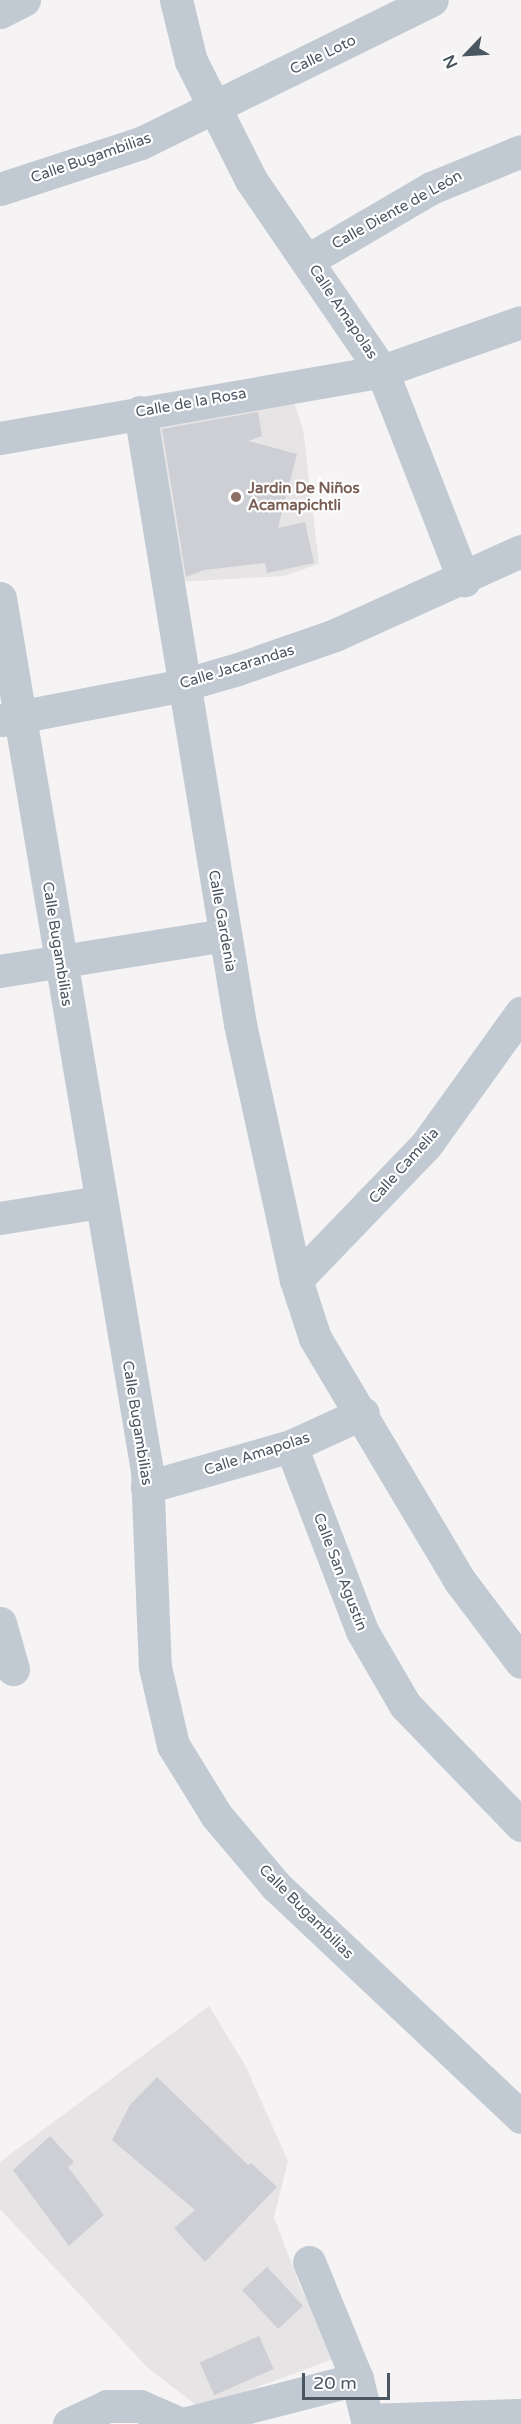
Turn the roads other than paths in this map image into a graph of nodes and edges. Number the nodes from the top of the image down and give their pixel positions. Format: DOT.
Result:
graph roads {
  1 [pos="24,0"];
  2 [pos="176,0"];
  3 [pos="432,0"];
  4 [pos="0,12"];
  5 [pos="212,107"];
  6 [pos="521,151"];
  7 [pos="0,189"];
  8 [pos="308,260"];
  9 [pos="521,322"];
  10 [pos="382,371"];
  11 [pos="140,412"];
  12 [pos="0,438"];
  13 [pos="521,551"];
  14 [pos="464,579"];
  15 [pos="0,598"];
  16 [pos="183,685"];
  17 [pos="11,719"];
  18 [pos="224,935"];
  19 [pos="59,961"];
  20 [pos="0,971"];
  21 [pos="521,1013"];
  22 [pos="100,1202"];
  23 [pos="0,1218"];
  24 [pos="296,1280"];
  25 [pos="363,1413"];
  26 [pos="291,1446"];
  27 [pos="147,1487"];
  28 [pos="0,1623"];
  29 [pos="521,1662"];
  30 [pos="13,1669"];
  31 [pos="521,1825"];
  32 [pos="521,2117"];
  33 [pos="309,2262"];
  34 [pos="357,2379"];
  35 [pos="521,2415"];
  36 [pos="215,2420"];
  37 [pos="367,2422"];
  38 [pos="69,2424"];
  39 [pos="182,2424"];
  1 -- 4 [label="street"];
  2 -- 5 [label="street, Calle Amapolas"];
  3 -- 5 [label="street, Calle Loto"];
  5 -- 7 [label="street, Calle Bugambilias"];
  5 -- 8 [label="street, Calle Amapolas"];
  6 -- 8 [label="street, Calle Diente de León"];
  8 -- 10 [label="street, Calle Amapolas"];
  9 -- 10 [label="street, Calle de la Rosa"];
  10 -- 11 [label="street, Calle de la Rosa"];
  10 -- 14 [label="street, Calle Amapolas"];
  11 -- 12 [label="street, Calle de la Rosa"];
  11 -- 16 [label="street, Calle Gardenia"];
  13 -- 14 [label="street, Calle Jacarandas"];
  14 -- 16 [label="street, Calle Jacarandas"];
  15 -- 17 [label="street, Calle Bugambilias"];
  16 -- 17 [label="street, Calle Jacarandas"];
  16 -- 18 [label="street, Calle Gardenia"];
  17 -- 19 [label="street, Calle Bugambilias"];
  18 -- 19 [label="street"];
  18 -- 24 [label="street, Calle Gardenia"];
  19 -- 20 [label="street"];
  19 -- 22 [label="street, Calle Bugambilias"];
  21 -- 24 [label="street, Calle Camelia"];
  22 -- 23 [label="street"];
  22 -- 27 [label="street, Calle Bugambilias"];
  24 -- 25 [label="street, Calle Gardenia"];
  25 -- 26 [label="street, Calle Amapolas"];
  25 -- 29 [label="street, Calle Gardenia"];
  26 -- 27 [label="street, Calle Amapolas"];
  26 -- 31 [label="street, Calle San Agustín"];
  27 -- 32 [label="street, Calle Bugambilias"];
  28 -- 30 [label="street"];
  33 -- 34 [label="street"];
  34 -- 36 [label="street"];
  34 -- 37 [label="street"];
  35 -- 37 [label="street"];
  36 -- 39 [label="street"];
  38 -- 39 [label="street"];
}
